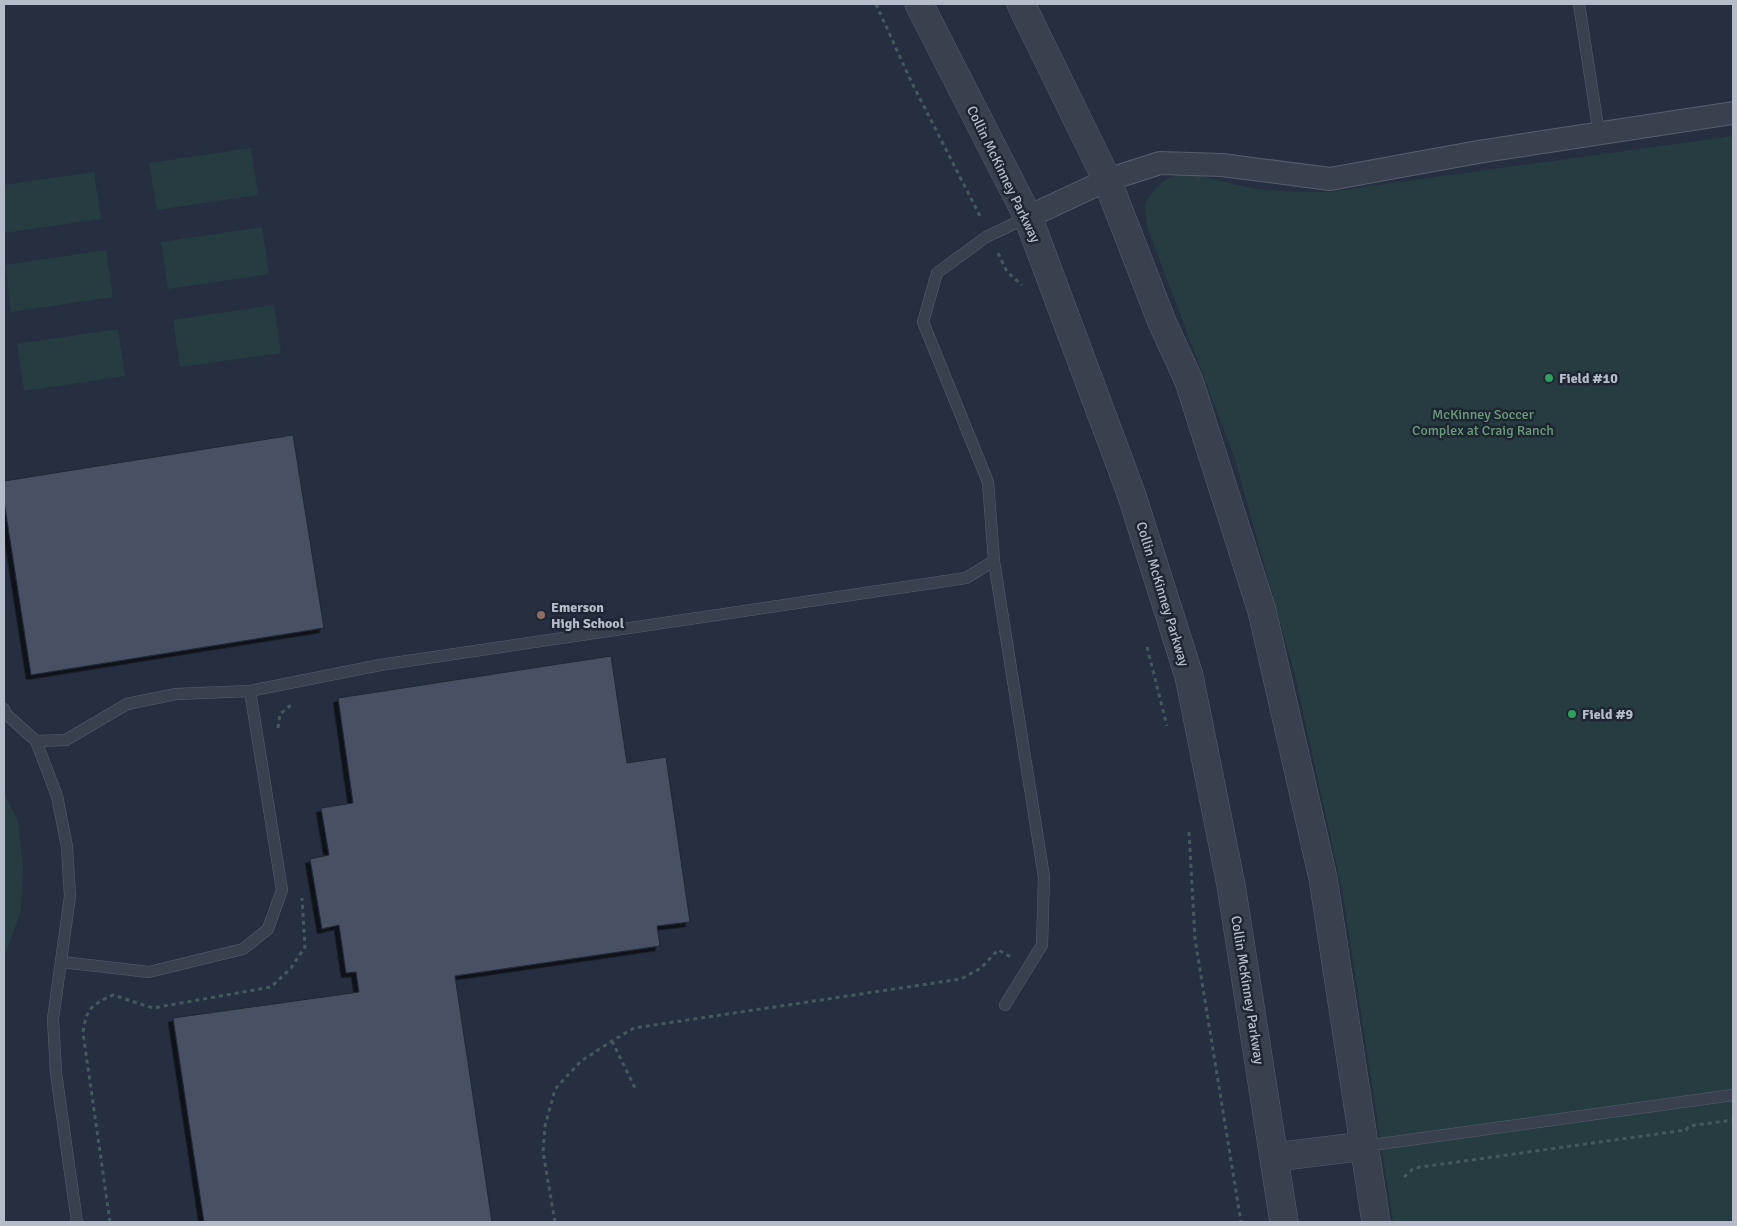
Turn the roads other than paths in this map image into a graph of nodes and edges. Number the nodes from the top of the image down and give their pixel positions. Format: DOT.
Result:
graph roads {
  1 [pos="919,4"];
  2 [pos="1021,4"];
  3 [pos="1579,4"];
  4 [pos="1733,113"];
  5 [pos="1599,134"];
  6 [pos="1107,180"];
  7 [pos="1028,217"];
  8 [pos="994,561"];
  9 [pos="250,691"];
  10 [pos="4,709"];
  11 [pos="36,741"];
  12 [pos="62,962"];
  13 [pos="1005,1005"];
  14 [pos="1733,1095"];
  15 [pos="1365,1146"];
  16 [pos="1275,1157"];
  17 [pos="77,1222"];
  18 [pos="1284,1222"];
  19 [pos="1376,1222"];
  1 -- 7 [label="street, Collin McKinney Parkway"];
  2 -- 6 [label="street"];
  3 -- 5 [label="lane"];
  4 -- 5 [label="street"];
  5 -- 6 [label="street"];
  6 -- 7 [label="street"];
  6 -- 15 [label="street"];
  7 -- 8 [label="lane"];
  7 -- 16 [label="street, Collin McKinney Parkway"];
  8 -- 9 [label="lane"];
  8 -- 13 [label="lane"];
  9 -- 11 [label="lane"];
  9 -- 12 [label="lane"];
  10 -- 11 [label="lane"];
  11 -- 12 [label="lane"];
  12 -- 17 [label="lane"];
  14 -- 15 [label="lane"];
  15 -- 16 [label="street"];
  15 -- 19 [label="street"];
  16 -- 18 [label="street, Collin McKinney Parkway"];
}
